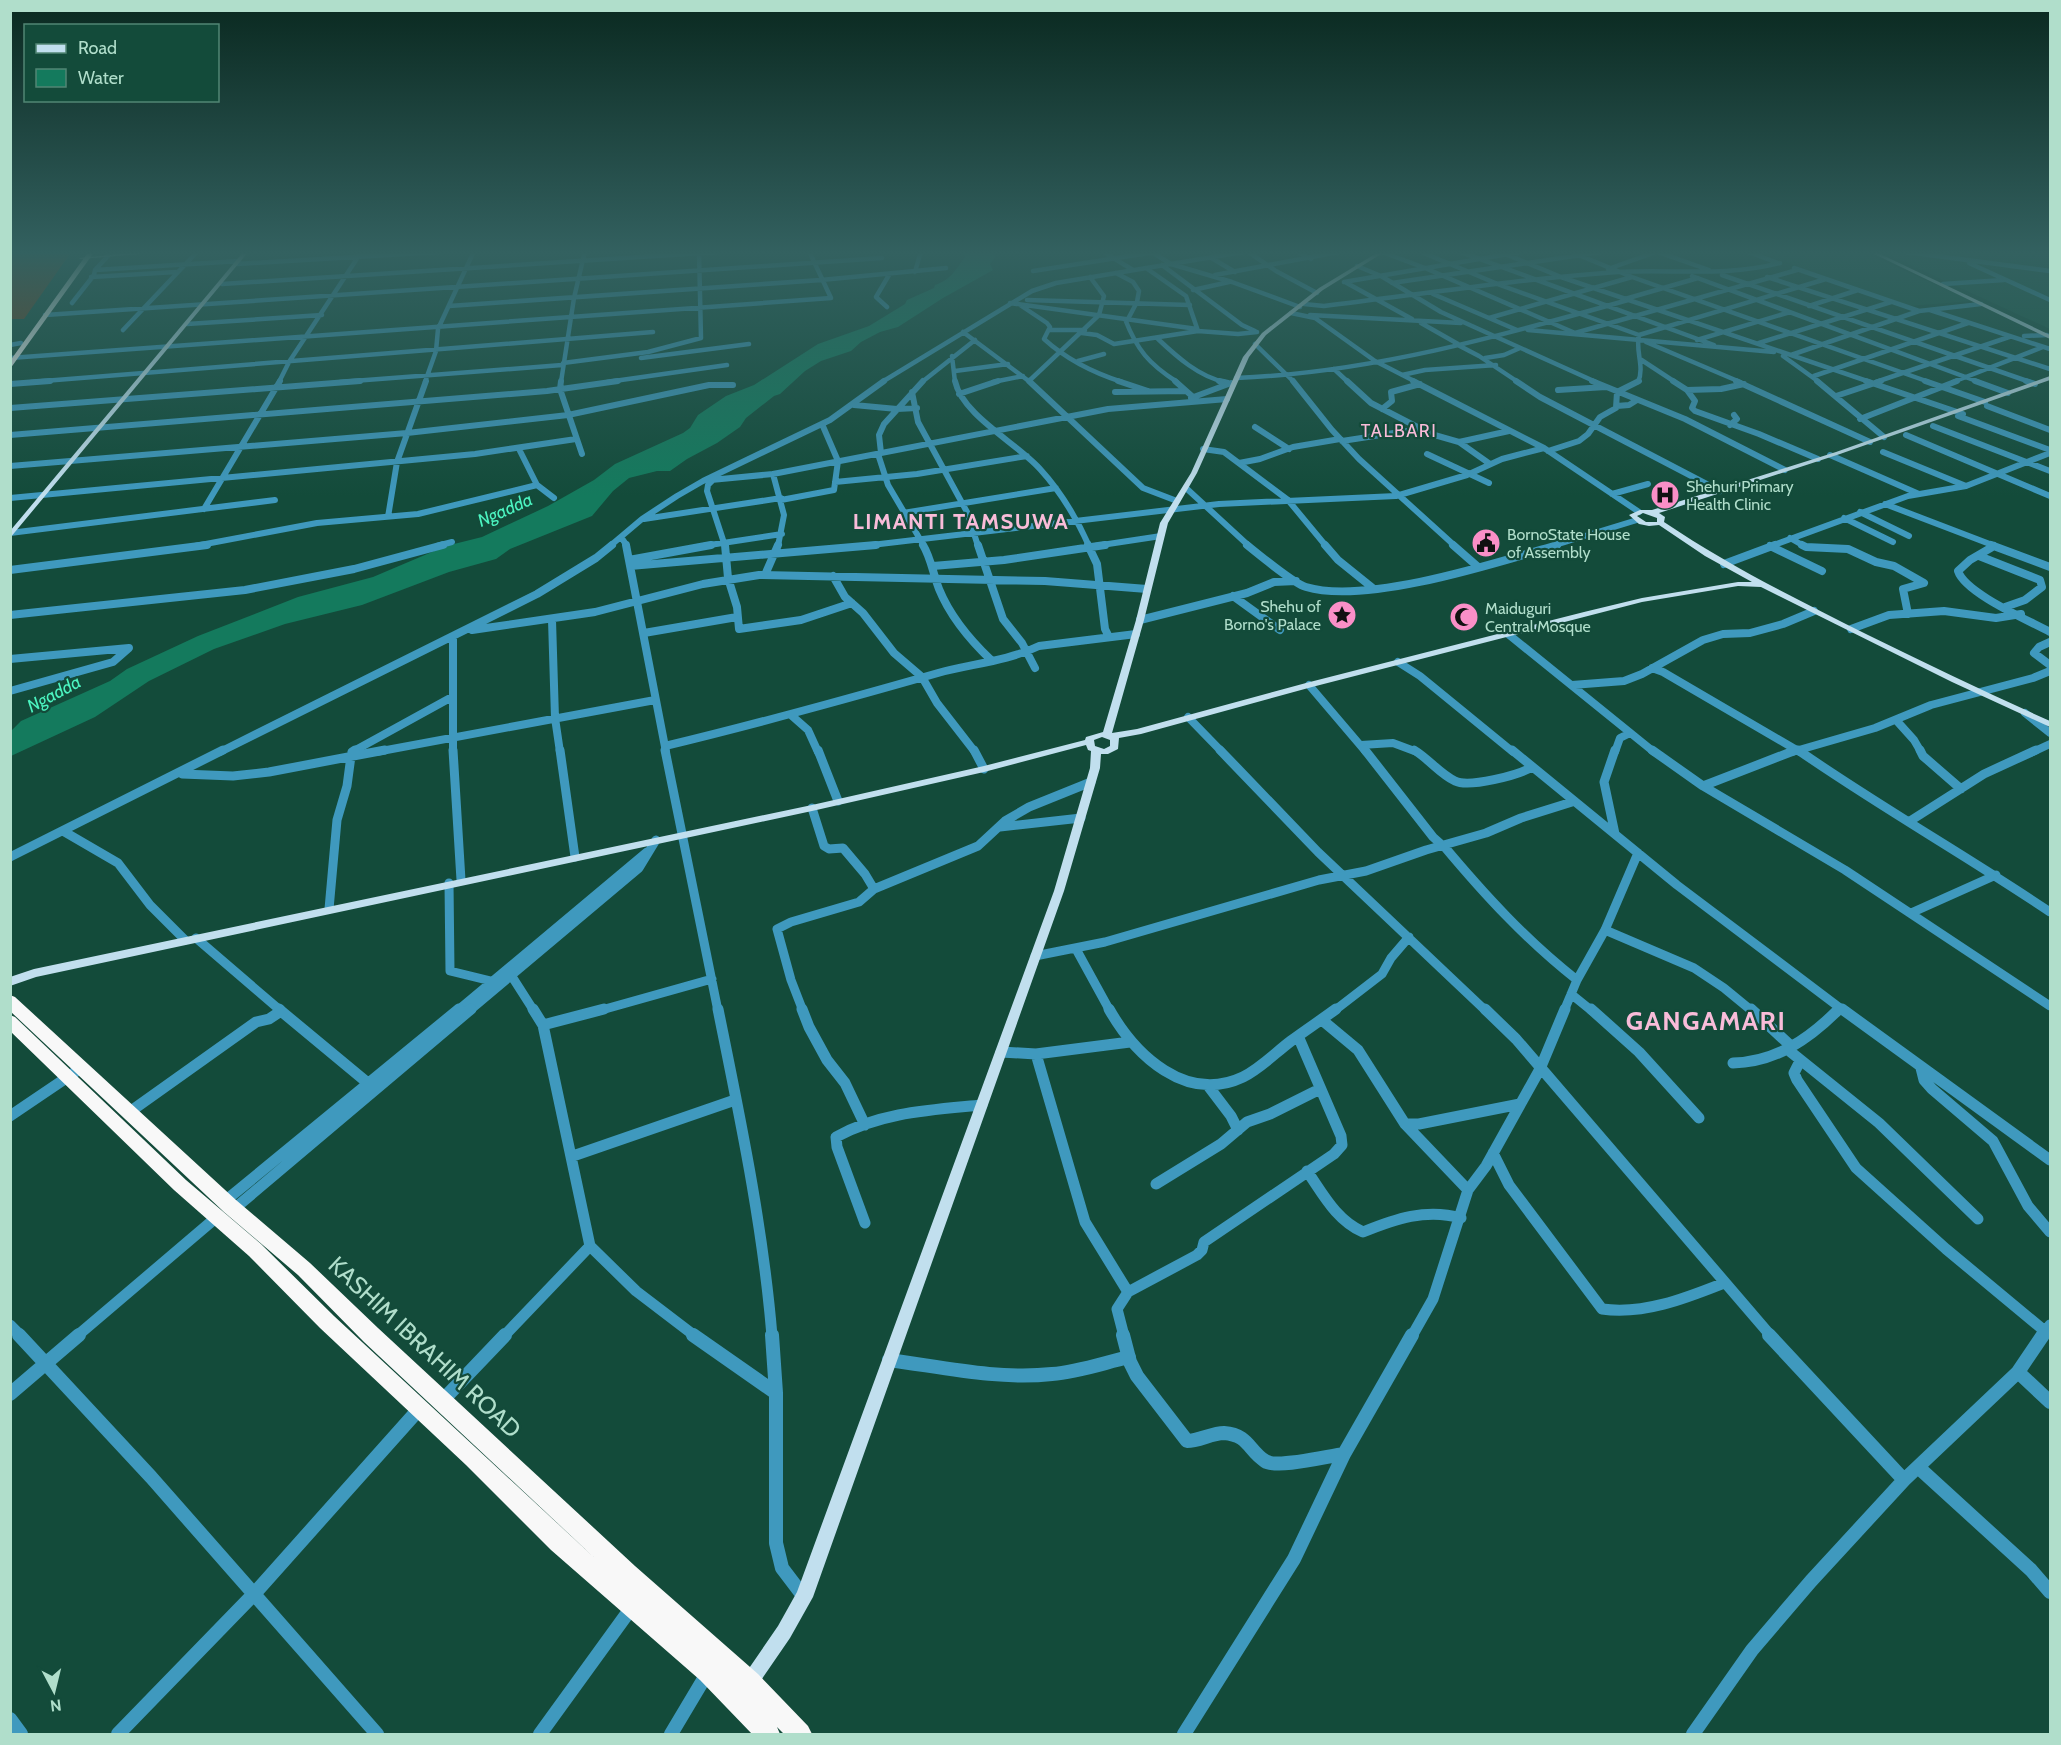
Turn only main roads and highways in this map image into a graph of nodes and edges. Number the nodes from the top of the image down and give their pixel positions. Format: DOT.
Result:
graph roads {
  1 [pos="29,332"];
  2 [pos="32,332"];
  3 [pos="180,332"];
  4 [pos="1261,332"];
  5 [pos="13,357"];
  6 [pos="10,367"];
  7 [pos="2050,380"];
  8 [pos="1986,404"];
  9 [pos="1959,414"];
  10 [pos="1834,457"];
  11 [pos="1651,513"];
  12 [pos="1658,521"];
  13 [pos="12,534"];
  14 [pos="1743,575"];
  15 [pos="1738,584"];
  16 [pos="1760,585"];
  17 [pos="1111,721"];
  18 [pos="2050,724"];
  19 [pos="1096,735"];
  20 [pos="1111,742"];
  21 [pos="1093,747"];
  22 [pos="1093,775"];
  23 [pos="10,982"];
  24 [pos="10,1001"];
  25 [pos="10,1021"];
  26 [pos="74,1073"];
  27 [pos="226,1208"];
  28 [pos="750,1682"];
  29 [pos="736,1700"];
  30 [pos="768,1734"];
  31 [pos="798,1734"];
  1 -- 5 [label="highway"];
  2 -- 5 [label="highway"];
  3 -- 13 [label="main road"];
  4 -- 17 [label="main road"];
  5 -- 6 [label="highway"];
  7 -- 8 [label="main road"];
  7 -- 8 [label="main road"];
  8 -- 9 [label="main road"];
  9 -- 10 [label="main road"];
  9 -- 10 [label="main road"];
  10 -- 11 [label="main road"];
  10 -- 12 [label="main road"];
  11 -- 12 [label="main road"];
  11 -- 12 [label="main road"];
  12 -- 14 [label="main road"];
  14 -- 15 [label="main road"];
  14 -- 16 [label="main road"];
  15 -- 16 [label="main road"];
  15 -- 20 [label="main road"];
  16 -- 18 [label="main road"];
  17 -- 19 [label="main road"];
  17 -- 20 [label="main road"];
  19 -- 20 [label="main road"];
  19 -- 21 [label="main road"];
  20 -- 21 [label="main road"];
  20 -- 22 [label="main road"];
  21 -- 22 [label="main road"];
  21 -- 23 [label="main road"];
  22 -- 28 [label="main road"];
  24 -- 26 [label="highway, KASHIM IBRAHIM ROAD"];
  25 -- 26 [label="highway, KASHIM IBRAHIM ROAD"];
  26 -- 27 [label="highway, KASHIM IBRAHIM ROAD"];
  26 -- 27 [label="highway, KASHIM IBRAHIM ROAD"];
  27 -- 28 [label="highway, KASHIM IBRAHIM ROAD"];
  27 -- 29 [label="highway, KASHIM IBRAHIM ROAD"];
  28 -- 29 [label="main road"];
  28 -- 31 [label="highway, KASHIM IBRAHIM ROAD"];
  29 -- 30 [label="highway, KASHIM IBRAHIM ROAD"];
}
